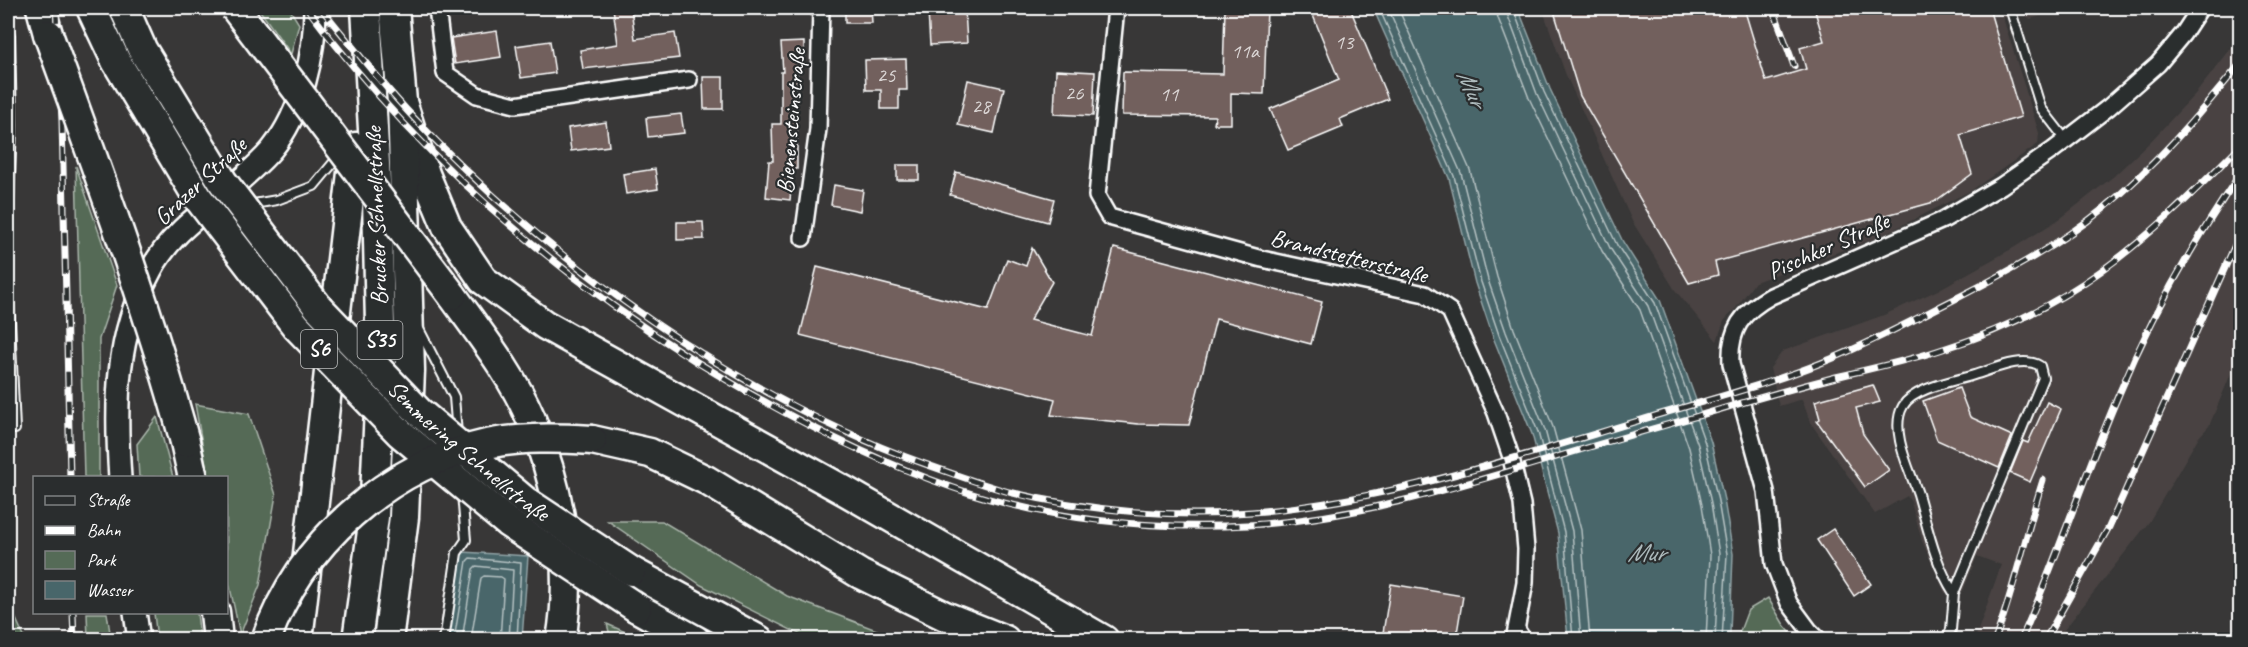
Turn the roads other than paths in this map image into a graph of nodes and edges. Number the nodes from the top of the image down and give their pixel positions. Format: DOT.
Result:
graph roads {
  1 [pos="40,8"];
  2 [pos="91,8"];
  3 [pos="124,8"];
  4 [pos="235,8"];
  5 [pos="315,8"];
  6 [pos="366,8"];
  7 [pos="394,8"];
  8 [pos="437,8"];
  9 [pos="821,8"];
  10 [pos="1116,8"];
  11 [pos="2010,8"];
  12 [pos="2200,8"];
  13 [pos="8,26"];
  14 [pos="368,40"];
  15 [pos="689,80"];
  16 [pos="402,102"];
  17 [pos="356,137"];
  18 [pos="2066,140"];
  19 [pos="236,207"];
  20 [pos="8,227"];
  21 [pos="802,238"];
  22 [pos="8,278"];
  23 [pos="408,306"];
  24 [pos="15,429"];
  25 [pos="459,457"];
  26 [pos="460,469"];
  27 [pos="120,476"];
  28 [pos="193,476"];
  29 [pos="1954,593"];
  30 [pos="135,614"];
  31 [pos="215,614"];
  32 [pos="1518,624"];
  33 [pos="392,630"];
  34 [pos="139,639"];
  35 [pos="218,639"];
  36 [pos="266,639"];
  37 [pos="298,639"];
  38 [pos="357,639"];
  39 [pos="441,639"];
  40 [pos="561,639"];
  41 [pos="695,639"];
  42 [pos="759,639"];
  43 [pos="1005,639"];
  44 [pos="1104,639"];
  45 [pos="1514,639"];
  46 [pos="1528,639"];
  47 [pos="1819,639"];
  48 [pos="1946,639"];
  1 -- 28 [label="highway, bridge"];
  2 -- 41 [label="highway, Semmering Schnellstraße / S6, bridge"];
  3 -- 42 [label="highway, Semmering Schnellstraße / S6, bridge"];
  4 -- 40 [label="highway, bridge"];
  5 -- 27 [label="street, Grazer Straße"];
  6 -- 14 [label="highway, Brucker Schnellstraße / S35"];
  7 -- 16 [label="highway, Brucker Schnellstraße / S35"];
  8 -- 15 [label="street"];
  9 -- 21 [label="street, Bienensteinstraße"];
  10 -- 32 [label="street, Brandstetterstraße"];
  11 -- 18 [label="lane"];
  12 -- 18 [label="street, Pischker Straße"];
  13 -- 20 [label="lane"];
  14 -- 17 [label="highway"];
  14 -- 38 [label="highway, Brucker Schnellstraße / S35"];
  16 -- 23 [label="highway, Brucker Schnellstraße / S35"];
  16 -- 44 [label="highway"];
  17 -- 19 [label="lane"];
  17 -- 37 [label="highway"];
  18 -- 47 [label="street, Pischker Straße"];
  22 -- 24 [label="lane"];
  23 -- 25 [label="lane"];
  23 -- 33 [label="highway, Brucker Schnellstraße / S35"];
  26 -- 39 [label="lane"];
  29 -- 29 [label="lane"];
  29 -- 48 [label="lane"];
  30 -- 34 [label="street"];
  31 -- 35 [label="highway"];
  32 -- 45 [label="street, Brandstetterstraße"];
  32 -- 46 [label="lane"];
  36 -- 43 [label="highway, bridge"];
}
